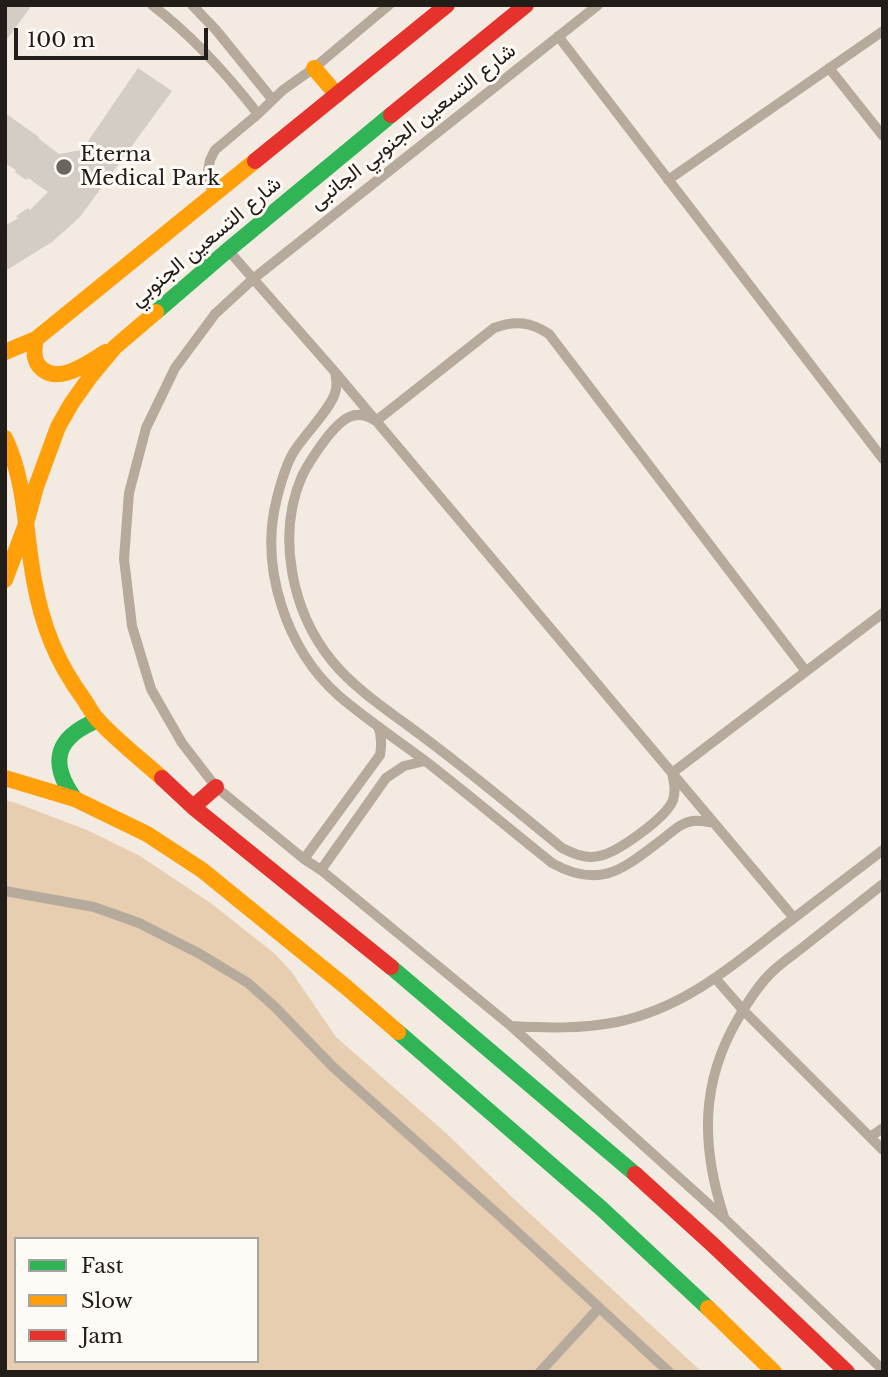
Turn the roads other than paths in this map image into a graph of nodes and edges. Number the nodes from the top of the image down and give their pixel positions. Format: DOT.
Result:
graph roads {
  1 [pos="153,5"];
  2 [pos="192,5"];
  3 [pos="389,5"];
  4 [pos="447,5"];
  5 [pos="527,5"];
  6 [pos="598,5"];
  7 [pos="205,19"];
  8 [pos="883,31"];
  9 [pos="558,36"];
  10 [pos="190,37"];
  11 [pos="314,68"];
  12 [pos="829,68"];
  13 [pos="337,95"];
  14 [pos="272,99"];
  15 [pos="258,114"];
  16 [pos="883,136"];
  17 [pos="668,180"];
  18 [pos="213,197"];
  19 [pos="228,250"];
  20 [pos="253,279"];
  21 [pos="36,339"];
  22 [pos="115,347"];
  23 [pos="5,352"];
  24 [pos="335,372"];
  25 [pos="376,421"];
  26 [pos="5,438"];
  27 [pos="883,459"];
  28 [pos="26,524"];
  29 [pos="5,580"];
  30 [pos="883,613"];
  31 [pos="805,670"];
  32 [pos="98,720"];
  33 [pos="378,726"];
  34 [pos="425,761"];
  35 [pos="672,773"];
  36 [pos="5,778"];
  37 [pos="216,787"];
  38 [pos="75,799"];
  39 [pos="193,807"];
  40 [pos="714,823"];
  41 [pos="883,850"];
  42 [pos="304,859"];
  43 [pos="321,870"];
  44 [pos="883,884"];
  45 [pos="5,891"];
  46 [pos="794,918"];
  47 [pos="716,979"];
  48 [pos="743,1010"];
  49 [pos="510,1026"];
  50 [pos="883,1128"];
  51 [pos="870,1137"];
  52 [pos="883,1150"];
  53 [pos="725,1219"];
  54 [pos="599,1308"];
  55 [pos="883,1370"];
  56 [pos="540,1372"];
  57 [pos="669,1372"];
  58 [pos="774,1372"];
  59 [pos="847,1372"];
  1 -- 10 [label="street"];
  2 -- 7 [label="street"];
  3 -- 11 [label="street"];
  4 -- 13 [label="street, شارع التسعين الجنوبي"];
  5 -- 19 [label="street, شارع التسعين الجنوبي"];
  6 -- 9 [label="street, شارع التسعين الجنوبي الجانبى"];
  7 -- 10 [label="street"];
  7 -- 14 [label="street"];
  8 -- 12 [label="street"];
  9 -- 17 [label="street"];
  9 -- 20 [label="street, شارع التسعين الجنوبي الجانبى"];
  10 -- 15 [label="street"];
  11 -- 13 [label="street"];
  11 -- 14 [label="street"];
  12 -- 16 [label="street"];
  12 -- 17 [label="street"];
  13 -- 18 [label="street, شارع التسعين الجنوبي"];
  14 -- 15 [label="street"];
  15 -- 18 [label="street"];
  17 -- 27 [label="street"];
  18 -- 21 [label="street, شارع التسعين الجنوبي"];
  19 -- 20 [label="street"];
  19 -- 22 [label="street, شارع التسعين الجنوبي"];
  20 -- 24 [label="street"];
  20 -- 37 [label="street, شارع التسعين الجنوبي الجانبى"];
  21 -- 22 [label="street"];
  21 -- 23 [label="street, شارع التسعين الجنوبي"];
  22 -- 28 [label="street, شارع التسعين الجنوبي"];
  24 -- 25 [label="street"];
  24 -- 33 [label="street"];
  25 -- 31 [label="street"];
  25 -- 35 [label="street"];
  25 -- 35 [label="street"];
  26 -- 28 [label="street"];
  28 -- 29 [label="street, شارع التسعين الجنوبي"];
  28 -- 32 [label="street"];
  30 -- 31 [label="street"];
  31 -- 35 [label="street"];
  32 -- 38 [label="street"];
  32 -- 39 [label="street"];
  33 -- 34 [label="street"];
  33 -- 42 [label="street"];
  34 -- 40 [label="street"];
  34 -- 43 [label="street"];
  35 -- 40 [label="street"];
  36 -- 38 [label="street"];
  37 -- 39 [label="street"];
  37 -- 42 [label="street, شارع التسعين الجنوبي الجانبى"];
  38 -- 58 [label="street"];
  39 -- 59 [label="street"];
  40 -- 46 [label="street"];
  41 -- 46 [label="street"];
  42 -- 43 [label="street, شارع التسعين الجنوبي الجانبى"];
  43 -- 49 [label="street, شارع التسعين الجنوبي الجانبى"];
  44 -- 48 [label="street"];
  45 -- 54 [label="street"];
  46 -- 47 [label="street"];
  47 -- 48 [label="street"];
  47 -- 49 [label="street"];
  48 -- 51 [label="street"];
  48 -- 53 [label="street"];
  49 -- 53 [label="street, شارع التسعين الجنوبي الجانبى"];
  50 -- 51 [label="street"];
  51 -- 52 [label="street"];
  53 -- 55 [label="street, شارع التسعين الجنوبي الجانبى"];
  54 -- 56 [label="street"];
  54 -- 57 [label="street"];
}
